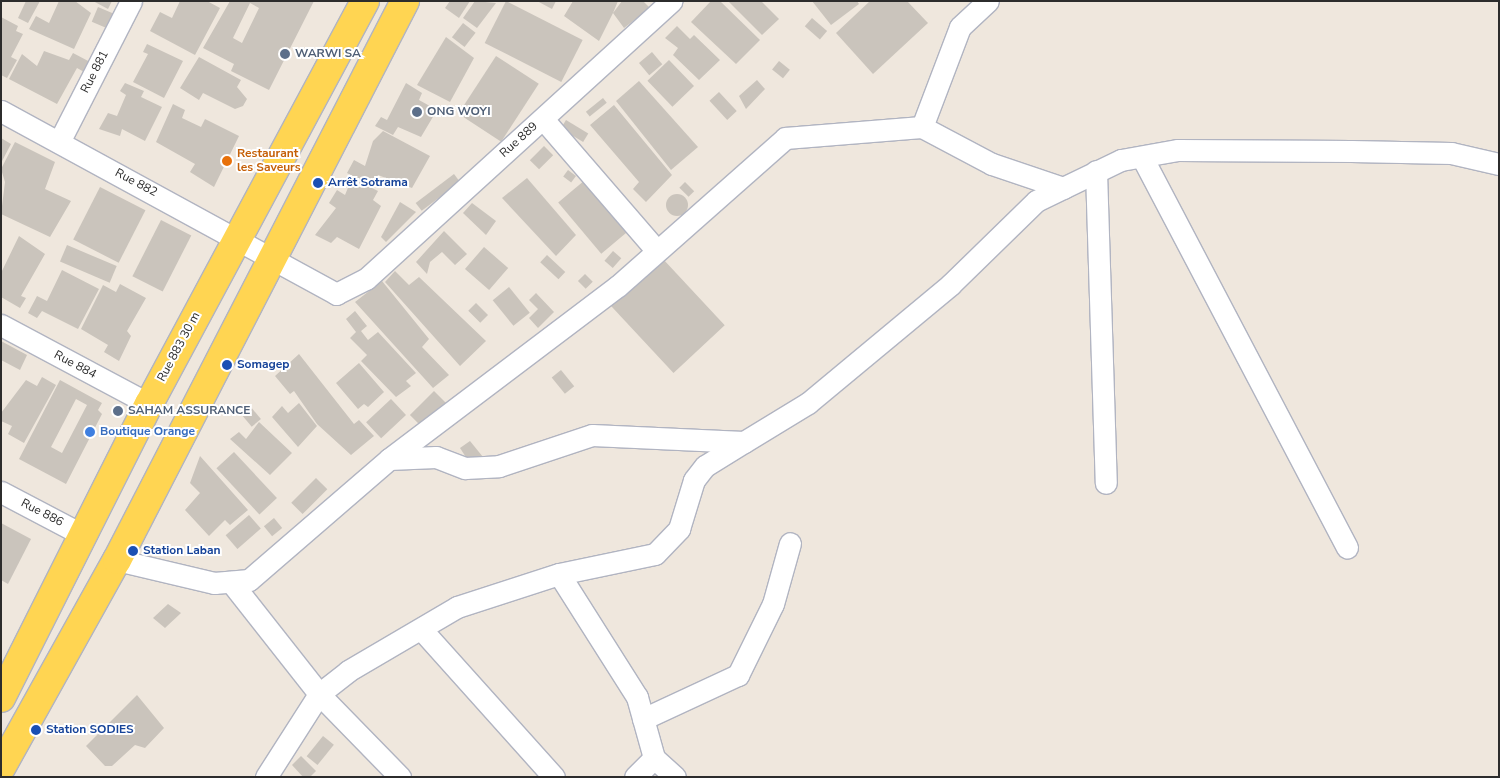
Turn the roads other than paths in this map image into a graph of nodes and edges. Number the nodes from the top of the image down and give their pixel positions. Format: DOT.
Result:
graph roads {
  1 [pos="131,1"];
  2 [pos="365,1"];
  3 [pos="405,1"];
  4 [pos="672,1"];
  5 [pos="988,1"];
  6 [pos="1,111"];
  7 [pos="543,119"];
  8 [pos="922,127"];
  9 [pos="59,142"];
  10 [pos="1142,157"];
  11 [pos="1499,164"];
  12 [pos="1096,171"];
  13 [pos="1063,188"];
  14 [pos="236,237"];
  15 [pos="657,251"];
  16 [pos="270,256"];
  17 [pos="1,325"];
  18 [pos="149,404"];
  19 [pos="744,442"];
  20 [pos="389,459"];
  21 [pos="1106,483"];
  22 [pos="1,492"];
  23 [pos="83,535"];
  24 [pos="790,542"];
  25 [pos="1347,547"];
  26 [pos="117,560"];
  27 [pos="559,574"];
  28 [pos="231,582"];
  29 [pos="421,629"];
  30 [pos="319,694"];
  31 [pos="1,698"];
  32 [pos="643,719"];
  33 [pos="654,758"];
  34 [pos="1,768"];
  35 [pos="266,777"];
  36 [pos="400,777"];
  37 [pos="554,777"];
  38 [pos="635,777"];
  39 [pos="675,777"];
  1 -- 9 [label="street, Rue 881"];
  2 -- 14 [label="main road, Rue 883 30 m"];
  3 -- 16 [label="main road"];
  4 -- 7 [label="street, Rue 889"];
  5 -- 8 [label="street"];
  6 -- 9 [label="street, Rue 882"];
  7 -- 15 [label="street"];
  7 -- 16 [label="street, Rue 889"];
  8 -- 13 [label="street"];
  8 -- 15 [label="street"];
  9 -- 14 [label="street, Rue 882"];
  10 -- 11 [label="street"];
  10 -- 12 [label="street"];
  10 -- 25 [label="street"];
  12 -- 13 [label="street"];
  12 -- 21 [label="street"];
  13 -- 19 [label="street"];
  14 -- 16 [label="street, Rue 882"];
  14 -- 18 [label="main road, Rue 883 30 m"];
  15 -- 20 [label="street"];
  16 -- 26 [label="main road"];
  17 -- 18 [label="street, Rue 884"];
  18 -- 23 [label="main road, Rue 883 30 m"];
  19 -- 20 [label="street"];
  19 -- 27 [label="street"];
  20 -- 28 [label="street"];
  22 -- 23 [label="street, Rue 886"];
  23 -- 31 [label="main road, Rue 883 30 m"];
  24 -- 32 [label="street"];
  26 -- 28 [label="street"];
  26 -- 34 [label="main road"];
  27 -- 29 [label="street"];
  27 -- 32 [label="street"];
  28 -- 30 [label="street"];
  29 -- 30 [label="street"];
  29 -- 37 [label="street"];
  30 -- 35 [label="street"];
  30 -- 36 [label="street"];
  32 -- 33 [label="street"];
  33 -- 38 [label="street"];
  33 -- 39 [label="street"];
}
